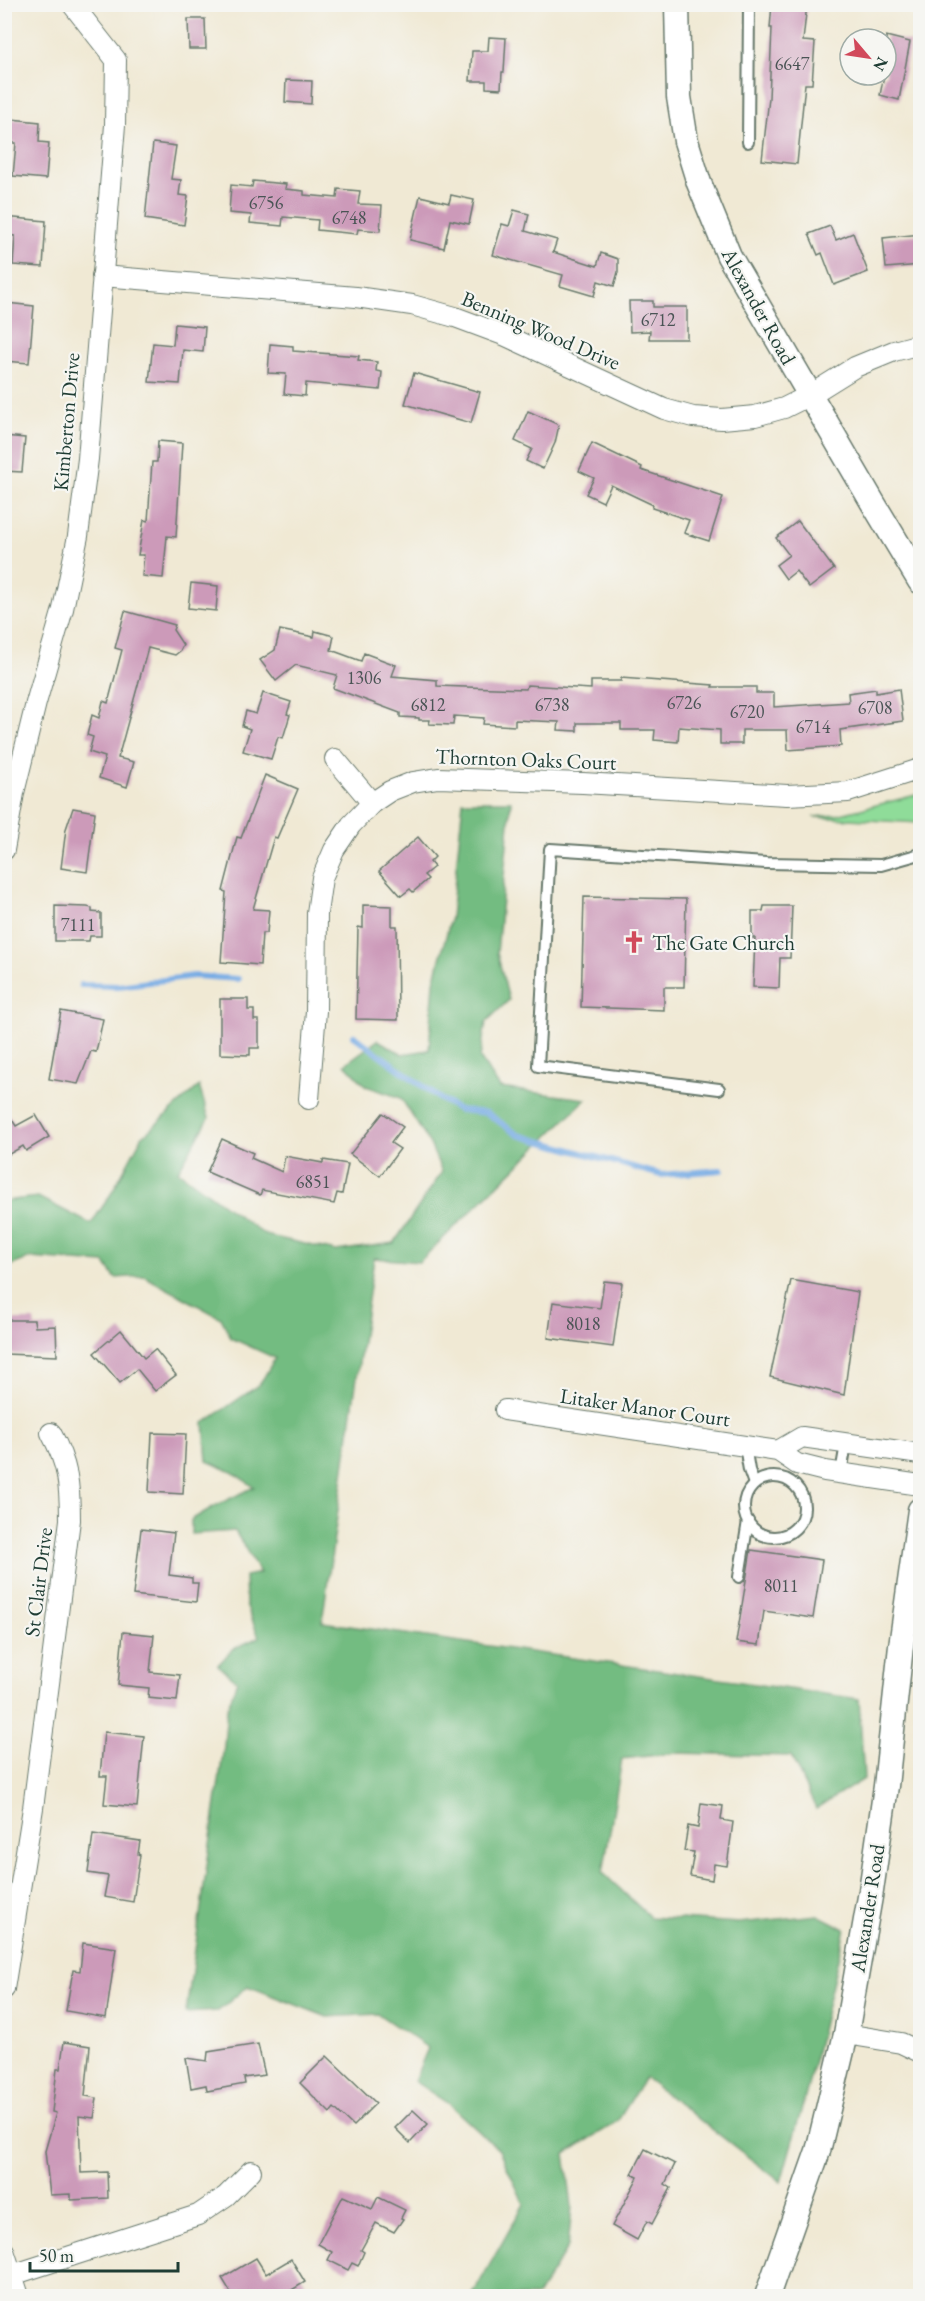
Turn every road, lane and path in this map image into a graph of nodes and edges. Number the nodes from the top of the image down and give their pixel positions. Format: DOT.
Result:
graph roads {
  1 [pos="72,4"];
  2 [pos="677,4"];
  3 [pos="749,4"];
  4 [pos="748,142"];
  5 [pos="102,276"];
  6 [pos="921,344"];
  7 [pos="810,395"];
  8 [pos="921,581"];
  9 [pos="335,759"];
  10 [pos="921,770"];
  11 [pos="372,804"];
  12 [pos="5,840"];
  13 [pos="921,854"];
  14 [pos="719,1089"];
  15 [pos="309,1099"];
  16 [pos="505,1410"];
  17 [pos="51,1433"];
  18 [pos="846,1444"];
  19 [pos="745,1446"];
  20 [pos="778,1451"];
  21 [pos="921,1454"];
  22 [pos="842,1473"];
  23 [pos="754,1484"];
  24 [pos="921,1485"];
  25 [pos="921,1510"];
  26 [pos="748,1521"];
  27 [pos="739,1577"];
  28 [pos="12,1886"];
  29 [pos="4,1989"];
  30 [pos="846,2034"];
  31 [pos="921,2052"];
  32 [pos="251,2171"];
  33 [pos="4,2251"];
  34 [pos="12,2276"];
  35 [pos="19,2296"];
  36 [pos="767,2296"];
  1 -- 5 [label="street, Kimberton Drive"];
  2 -- 7 [label="street, Alexander Road"];
  3 -- 4 [label="lane"];
  5 -- 7 [label="street, Benning Wood Drive"];
  5 -- 12 [label="street, Kimberton Drive"];
  6 -- 7 [label="street, Benning Wood Drive"];
  7 -- 8 [label="street, Alexander Road"];
  9 -- 11 [label="street"];
  10 -- 11 [label="street, Thornton Oaks Court"];
  11 -- 15 [label="street, Thornton Oaks Court"];
  13 -- 14 [label="lane"];
  16 -- 19 [label="street, Litaker Manor Court"];
  17 -- 28 [label="street, St Clair Drive"];
  18 -- 20 [label="street"];
  18 -- 21 [label="street"];
  18 -- 22 [label="lane"];
  19 -- 20 [label="street, Litaker Manor Court"];
  19 -- 23 [label="lane"];
  20 -- 22 [label="street, Litaker Manor Court"];
  22 -- 24 [label="street, Litaker Manor Court"];
  23 -- 26 [label="lane"];
  23 -- 26 [label="lane"];
  25 -- 30 [label="street, Alexander Road"];
  26 -- 27 [label="lane"];
  28 -- 29 [label="street, St Clair Drive"];
  30 -- 31 [label="street"];
  30 -- 36 [label="street, Alexander Road"];
  32 -- 34 [label="street"];
  33 -- 34 [label="street"];
  34 -- 35 [label="street"];
}
